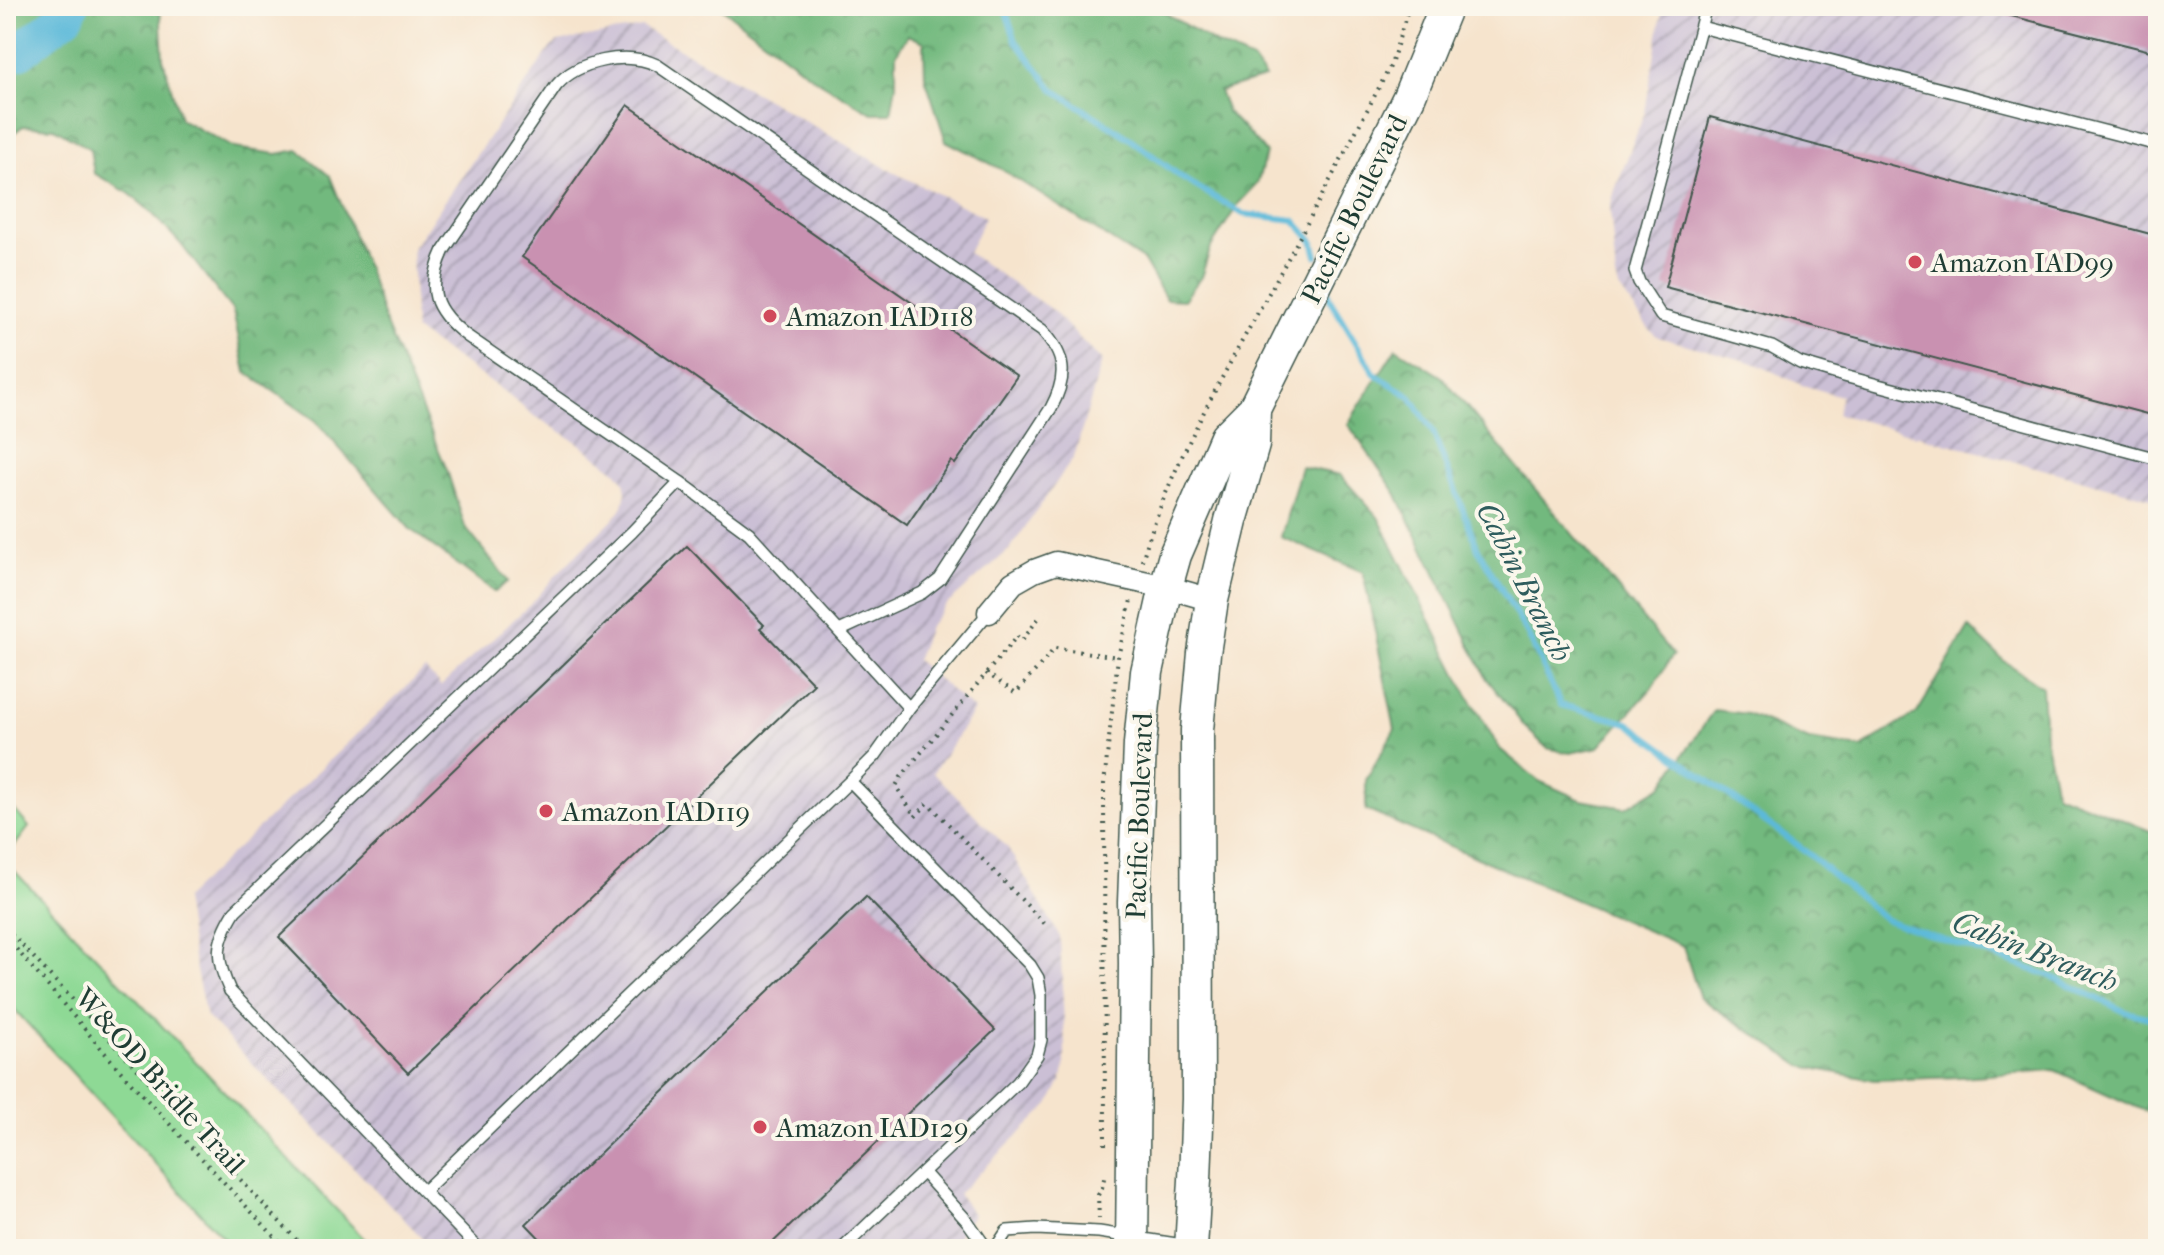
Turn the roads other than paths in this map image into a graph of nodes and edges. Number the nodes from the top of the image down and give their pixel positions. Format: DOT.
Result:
graph roads {
  1 [pos="1446,6"];
  2 [pos="1706,6"];
  3 [pos="1701,27"];
  4 [pos="2158,145"];
  5 [pos="1254,409"];
  6 [pos="2158,459"];
  7 [pos="680,482"];
  8 [pos="1166,587"];
  9 [pos="1212,600"];
  10 [pos="989,612"];
  11 [pos="839,631"];
  12 [pos="909,708"];
  13 [pos="850,781"];
  14 [pos="923,1172"];
  15 [pos="424,1191"];
  16 [pos="1132,1242"];
  17 [pos="1194,1248"];
  18 [pos="479,1249"];
  19 [pos="842,1249"];
  20 [pos="987,1249"];
  21 [pos="995,1249"];
  1 -- 5 [label="main road, Pacific Boulevard"];
  2 -- 3 [label="lane"];
  3 -- 4 [label="lane"];
  3 -- 6 [label="lane"];
  5 -- 8 [label="main road, Pacific Boulevard"];
  5 -- 9 [label="main road, Pacific Boulevard"];
  7 -- 11 [label="lane"];
  7 -- 11 [label="lane"];
  7 -- 15 [label="lane"];
  8 -- 9 [label="street"];
  8 -- 10 [label="street"];
  8 -- 16 [label="main road, Pacific Boulevard"];
  9 -- 17 [label="main road, Pacific Boulevard"];
  10 -- 12 [label="lane"];
  11 -- 12 [label="lane"];
  12 -- 13 [label="lane"];
  13 -- 14 [label="lane"];
  13 -- 15 [label="lane"];
  14 -- 19 [label="lane"];
  14 -- 20 [label="lane"];
  15 -- 18 [label="lane"];
  16 -- 17 [label="lane"];
  16 -- 21 [label="lane"];
}
